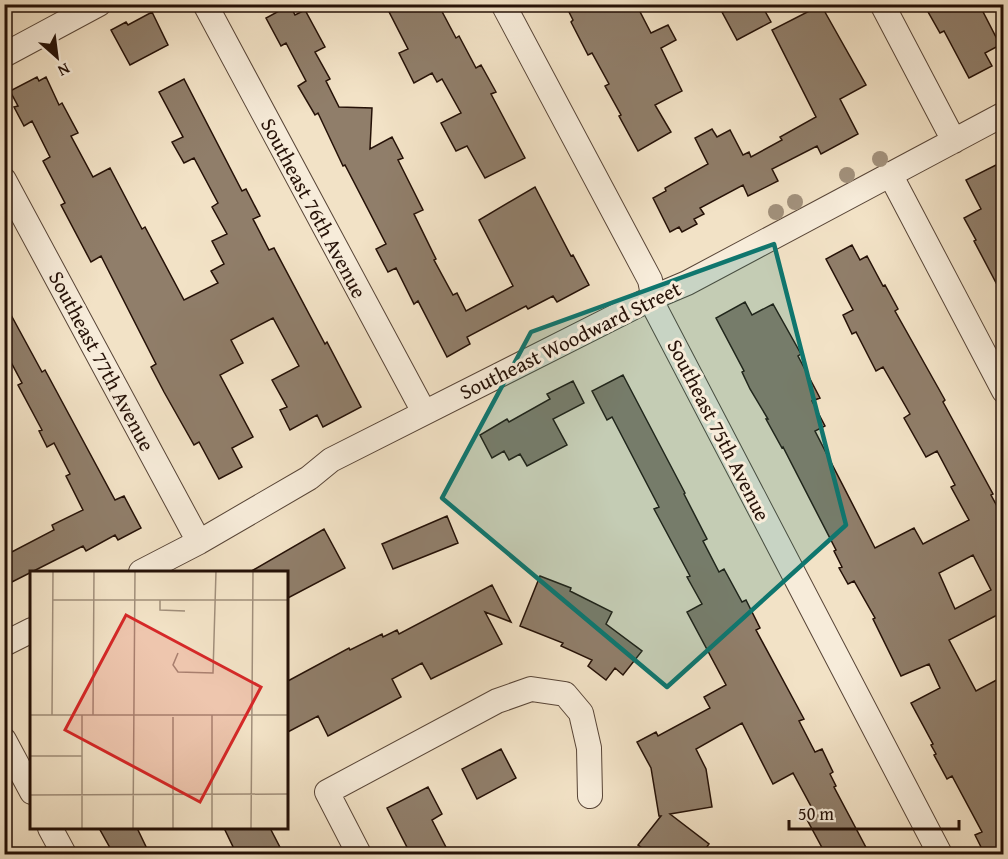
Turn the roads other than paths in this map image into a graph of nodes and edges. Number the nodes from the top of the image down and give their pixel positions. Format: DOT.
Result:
graph roads {
  1 [pos="99,4"];
  2 [pos="205,4"];
  3 [pos="503,4"];
  4 [pos="882,4"];
  5 [pos="4,55"];
  6 [pos="1004,114"];
  7 [pos="954,141"];
  8 [pos="890,174"];
  9 [pos="4,180"];
  10 [pos="654,297"];
  11 [pos="1004,391"];
  12 [pos="424,412"];
  13 [pos="199,542"];
  14 [pos="145,571"];
  15 [pos="30,631"];
  16 [pos="4,644"];
  17 [pos="4,740"];
  18 [pos="30,788"];
  19 [pos="590,796"];
  20 [pos="51,829"];
  21 [pos="64,855"];
  22 [pos="359,855"];
  23 [pos="940,855"];
  1 -- 5 [label="street"];
  2 -- 12 [label="street, Southeast 76th Avenue"];
  3 -- 10 [label="street, Southeast 75th Avenue"];
  4 -- 7 [label="street"];
  6 -- 7 [label="street, Southeast Woodward Street"];
  7 -- 8 [label="street, Southeast Woodward Street"];
  8 -- 10 [label="street, Southeast Woodward Street"];
  8 -- 11 [label="street"];
  9 -- 13 [label="street, Southeast 77th Avenue"];
  10 -- 12 [label="street, Southeast Woodward Street"];
  10 -- 23 [label="street, Southeast 75th Avenue"];
  12 -- 13 [label="street, Southeast Woodward Street"];
  13 -- 14 [label="street, Southeast Woodward Street"];
  15 -- 16 [label="street"];
  17 -- 18 [label="street"];
  19 -- 22 [label="street"];
  20 -- 21 [label="street"];
}
